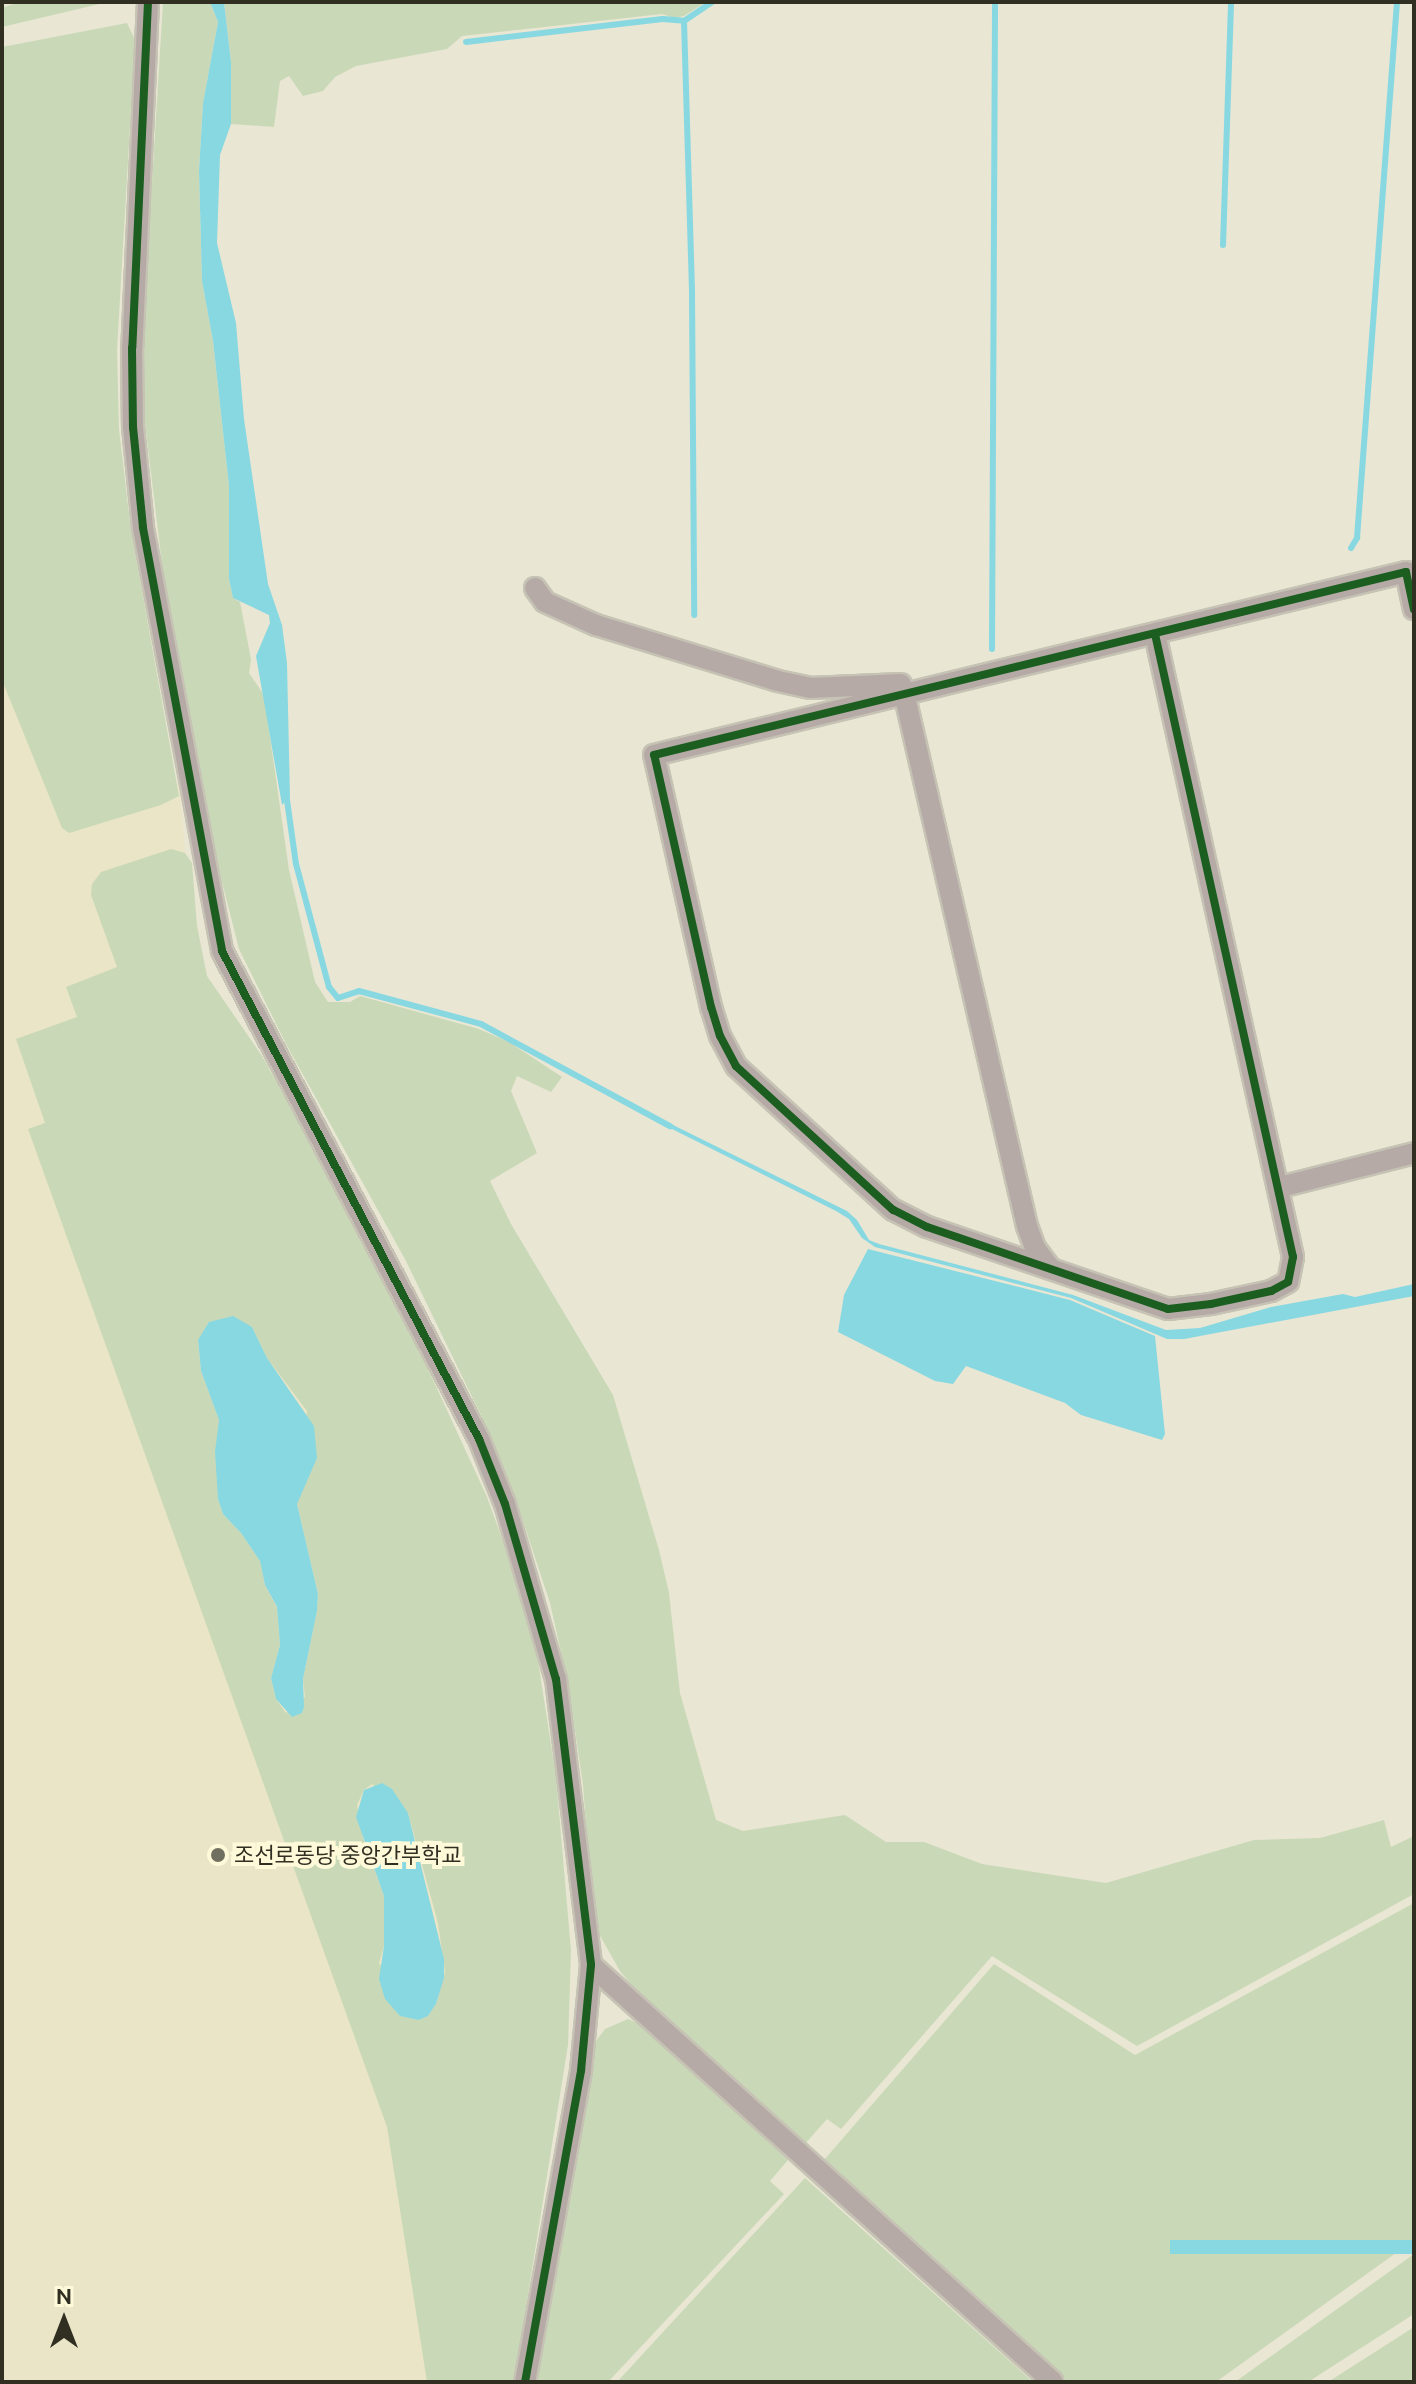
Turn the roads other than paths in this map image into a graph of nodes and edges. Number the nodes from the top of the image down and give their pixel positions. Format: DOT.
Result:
graph roads {
  1 [pos="148,11"];
  2 [pos="535,588"];
  3 [pos="1413,598"];
  4 [pos="1155,634"];
  5 [pos="953,681"];
  6 [pos="904,693"];
  7 [pos="1414,1153"];
  8 [pos="1280,1187"];
  9 [pos="1051,1269"];
  10 [pos="591,1965"];
  11 [pos="525,2382"];
  12 [pos="1053,2382"];
  1 -- 10 [label="street"];
  2 -- 5 [label="street"];
  3 -- 4 [label="street"];
  4 -- 5 [label="street"];
  4 -- 8 [label="street"];
  5 -- 6 [label="street"];
  6 -- 9 [label="street"];
  6 -- 9 [label="street"];
  7 -- 8 [label="street"];
  8 -- 9 [label="street"];
  10 -- 11 [label="street"];
  10 -- 12 [label="street"];
}
